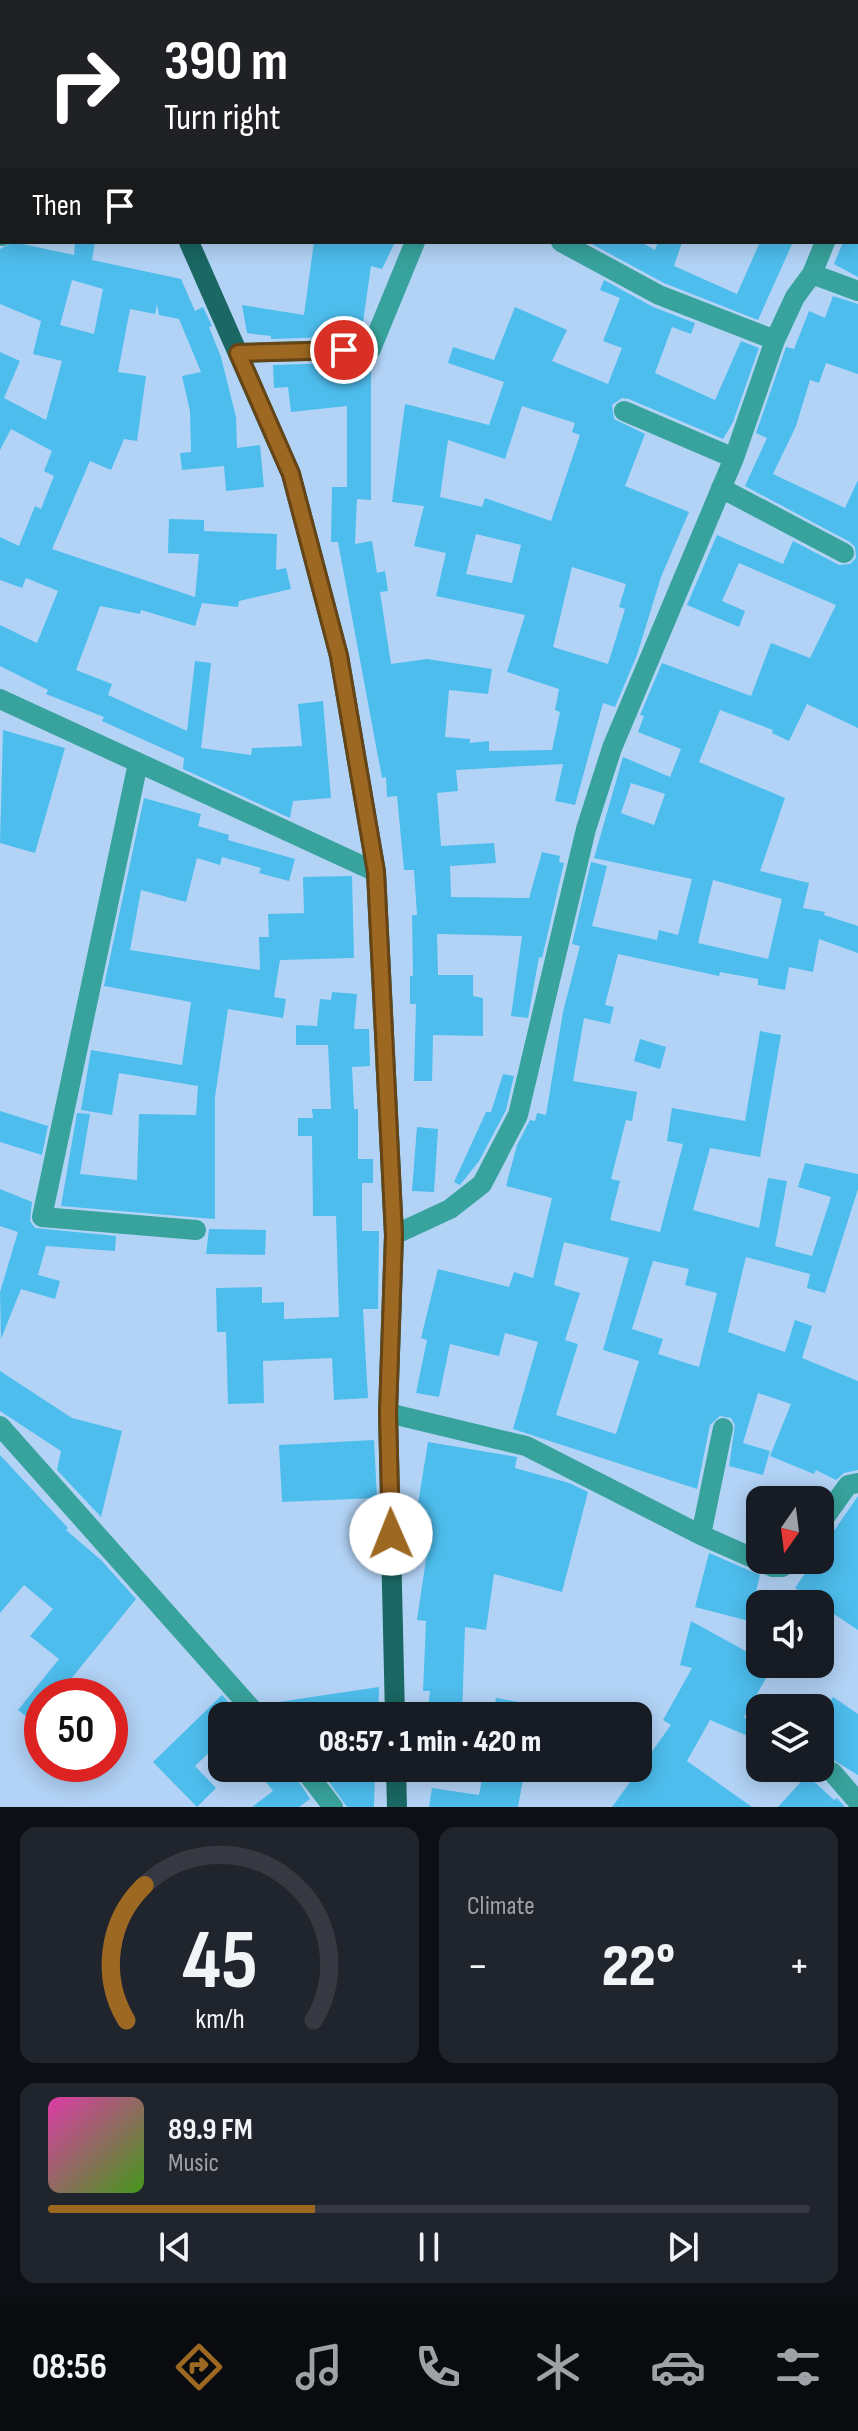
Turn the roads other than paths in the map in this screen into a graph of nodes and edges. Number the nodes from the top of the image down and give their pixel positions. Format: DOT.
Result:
graph roads {
  1 [pos="190,244"];
  2 [pos="414,244"];
  3 [pos="565,244"];
  4 [pos="824,244"];
  5 [pos="812,274"];
  6 [pos="858,291"];
  7 [pos="775,340"];
  8 [pos="238,353"];
  9 [pos="624,411"];
  10 [pos="734,458"];
  11 [pos="721,488"];
  12 [pos="844,553"];
  13 [pos="0,699"];
  14 [pos="138,763"];
  15 [pos="376,872"];
  16 [pos="196,1230"];
  17 [pos="394,1235"];
  18 [pos="388,1413"];
  19 [pos="0,1426"];
  20 [pos="723,1428"];
  21 [pos="858,1483"];
  22 [pos="834,1504"];
  23 [pos="701,1535"];
  24 [pos="746,1555"];
  25 [pos="246,1702"];
  26 [pos="395,1702"];
  27 [pos="834,1774"];
  28 [pos="314,1782"];
  29 [pos="396,1782"];
  30 [pos="858,1802"];
  31 [pos="333,1807"];
  32 [pos="397,1807"];
  1 -- 8 [label="main road"];
  2 -- 8 [label="street"];
  3 -- 7 [label="street"];
  4 -- 5 [label="street"];
  5 -- 6 [label="street"];
  5 -- 7 [label="street"];
  7 -- 10 [label="street"];
  8 -- 15 [label="main road"];
  9 -- 10 [label="street"];
  10 -- 11 [label="street"];
  11 -- 12 [label="street"];
  11 -- 17 [label="street"];
  13 -- 14 [label="street"];
  14 -- 15 [label="street"];
  14 -- 16 [label="street"];
  15 -- 17 [label="main road"];
  17 -- 18 [label="main road"];
  18 -- 23 [label="street"];
  18 -- 26 [label="main road"];
  19 -- 25 [label="street"];
  20 -- 23 [label="street"];
  21 -- 22 [label="street"];
  23 -- 24 [label="street"];
  27 -- 30 [label="street"];
  28 -- 31 [label="street"];
  29 -- 32 [label="main road"];
}
